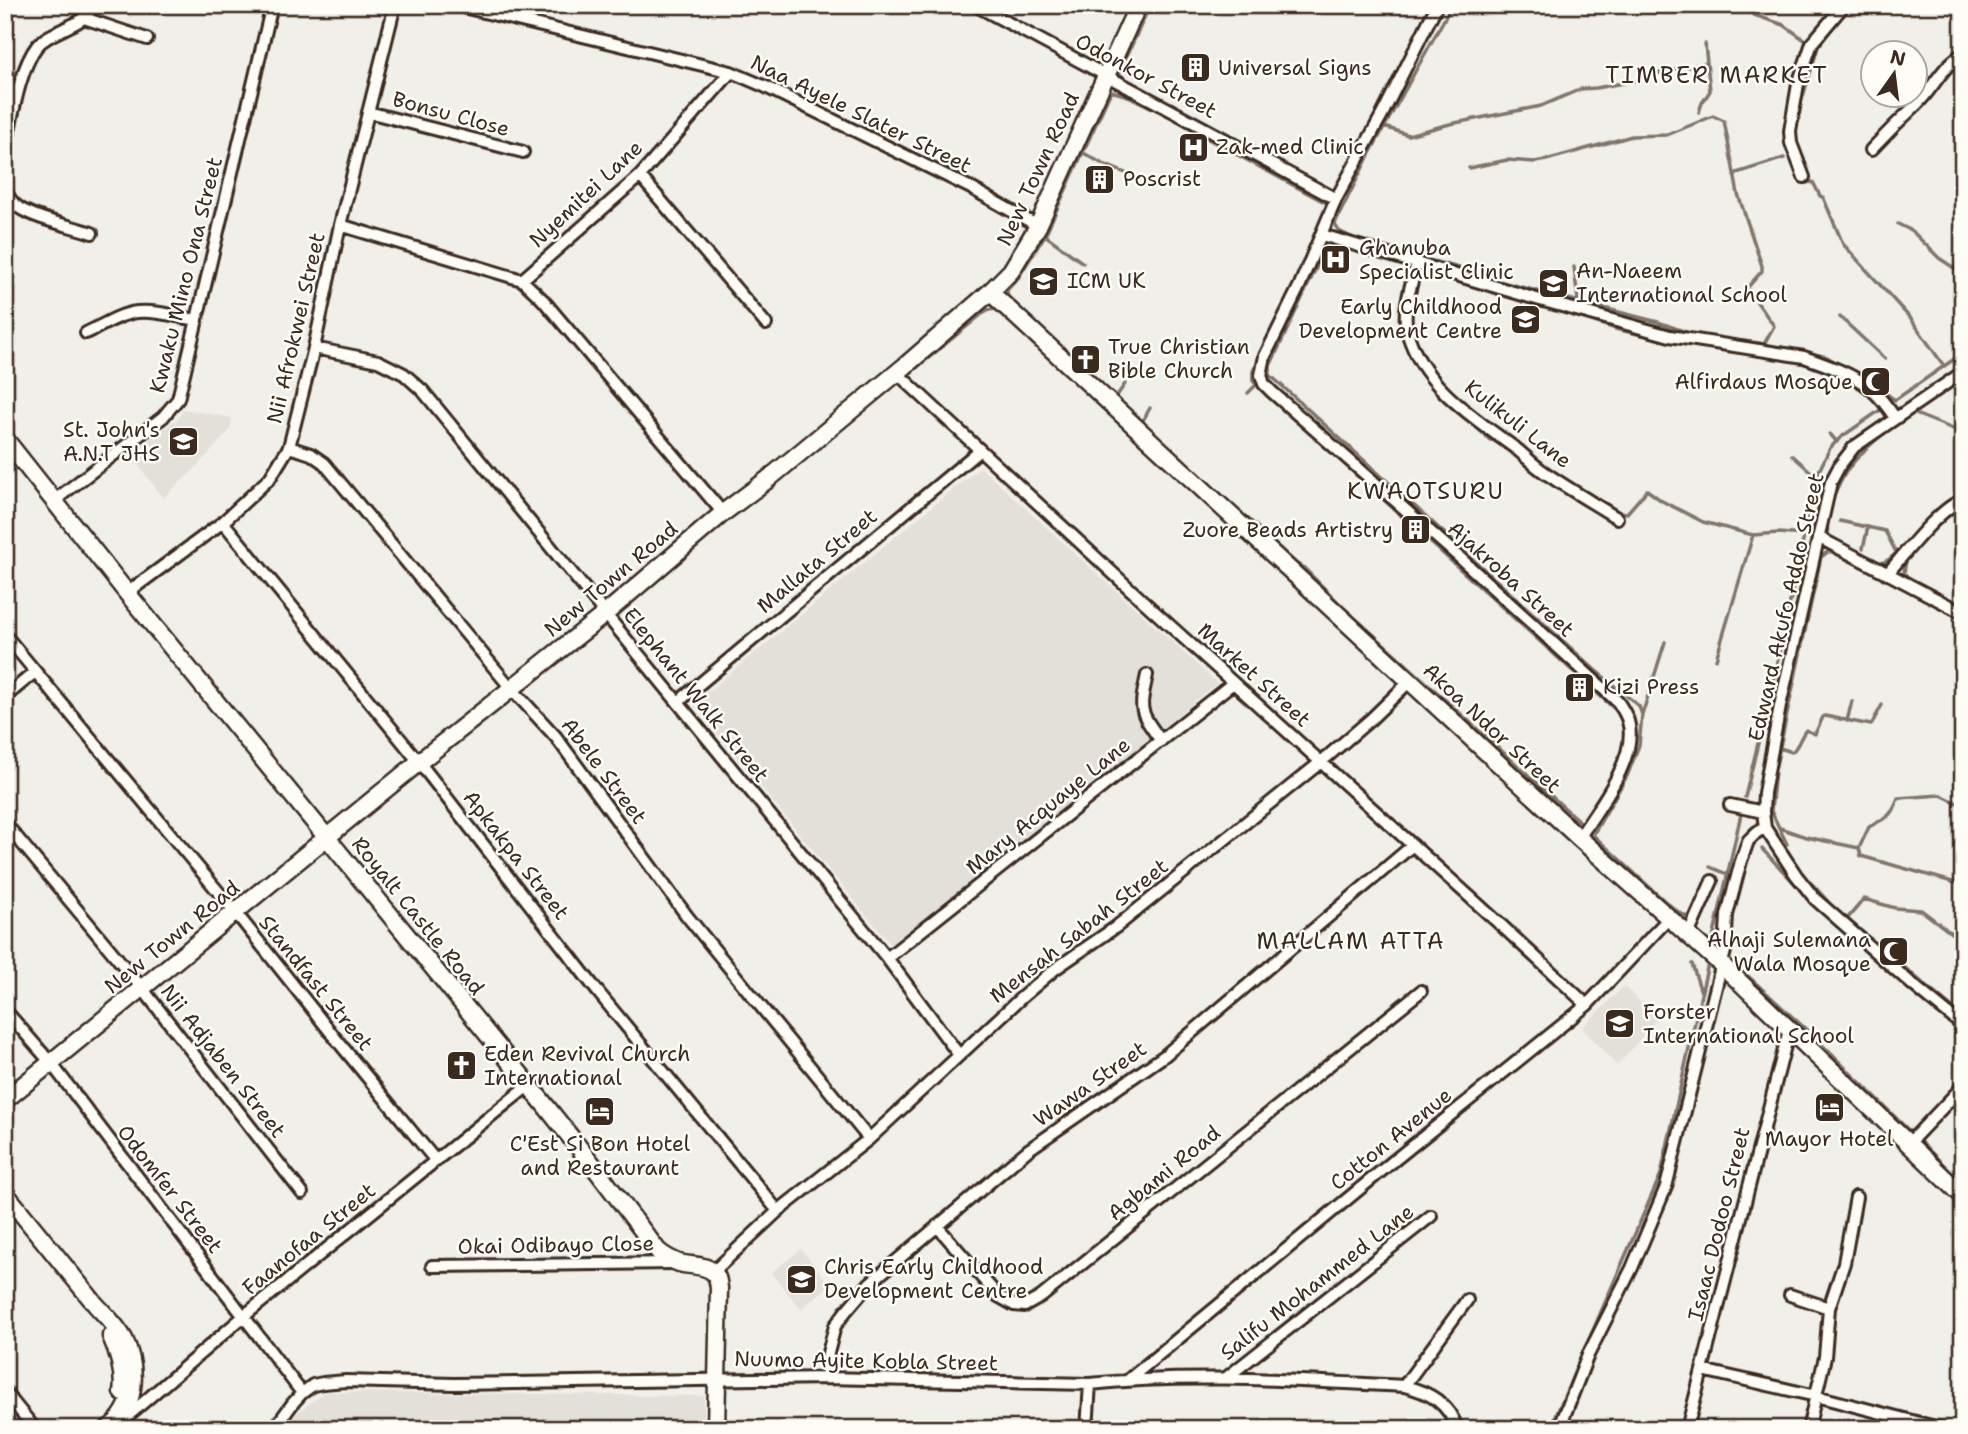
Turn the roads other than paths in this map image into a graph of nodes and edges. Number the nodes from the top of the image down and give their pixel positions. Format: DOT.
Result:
graph roads {
  1 [pos="93,5"];
  2 [pos="272,5"];
  3 [pos="395,5"];
  4 [pos="455,5"];
  5 [pos="975,5"];
  6 [pos="1138,5"];
  7 [pos="1437,5"];
  8 [pos="1844,5"];
  9 [pos="84,18"];
  10 [pos="148,39"];
  11 [pos="1963,54"];
  12 [pos="731,72"];
  13 [pos="1105,76"];
  14 [pos="368,112"];
  15 [pos="5,149"];
  16 [pos="1871,150"];
  17 [pos="523,152"];
  18 [pos="640,176"];
  19 [pos="1804,177"];
  20 [pos="5,189"];
  21 [pos="1336,199"];
  22 [pos="340,225"];
  23 [pos="1038,226"];
  24 [pos="92,233"];
  25 [pos="1322,235"];
  26 [pos="1417,262"];
  27 [pos="522,280"];
  28 [pos="990,292"];
  29 [pos="197,320"];
  30 [pos="766,324"];
  31 [pos="86,333"];
  32 [pos="314,348"];
  33 [pos="896,372"];
  34 [pos="1963,372"];
  35 [pos="1892,414"];
  36 [pos="5,439"];
  37 [pos="289,447"];
  38 [pos="980,450"];
  39 [pos="55,500"];
  40 [pos="1963,500"];
  41 [pos="723,513"];
  42 [pos="1617,518"];
  43 [pos="223,522"];
  44 [pos="1818,537"];
  45 [pos="1887,574"];
  46 [pos="127,593"];
  47 [pos="1963,613"];
  48 [pos="604,614"];
  49 [pos="5,635"];
  50 [pos="34,672"];
  51 [pos="1147,675"];
  52 [pos="1411,680"];
  53 [pos="1233,683"];
  54 [pos="511,688"];
  55 [pos="5,697"];
  56 [pos="678,702"];
  57 [pos="1161,741"];
  58 [pos="419,762"];
  59 [pos="1321,762"];
  60 [pos="1730,805"];
  61 [pos="1763,812"];
  62 [pos="5,823"];
  63 [pos="1765,828"];
  64 [pos="327,838"];
  65 [pos="1579,838"];
  66 [pos="1412,845"];
  67 [pos="1712,881"];
  68 [pos="236,913"];
  69 [pos="1669,918"];
  70 [pos="1692,938"];
  71 [pos="887,958"];
  72 [pos="1721,964"];
  73 [pos="142,988"];
  74 [pos="1421,991"];
  75 [pos="1587,1005"];
  76 [pos="5,1010"];
  77 [pos="1963,1026"];
  78 [pos="1789,1030"];
  79 [pos="959,1055"];
  80 [pos="51,1063"];
  81 [pos="529,1085"];
  82 [pos="1963,1086"];
  83 [pos="5,1100"];
  84 [pos="869,1139"];
  85 [pos="1908,1144"];
  86 [pos="436,1161"];
  87 [pos="302,1193"];
  88 [pos="5,1194"];
  89 [pos="1963,1196"];
  90 [pos="1856,1197"];
  91 [pos="778,1212"];
  92 [pos="1431,1216"];
  93 [pos="937,1226"];
  94 [pos="680,1263"];
  95 [pos="432,1266"];
  96 [pos="713,1272"];
  97 [pos="1790,1295"];
  98 [pos="1467,1300"];
  99 [pos="1829,1308"];
  100 [pos="244,1316"];
  101 [pos="1702,1370"];
  102 [pos="716,1378"];
  103 [pos="825,1378"];
  104 [pos="1226,1378"];
  105 [pos="1128,1380"];
  106 [pos="1090,1384"];
  107 [pos="1404,1386"];
  108 [pos="5,1392"];
  109 [pos="302,1393"];
  110 [pos="1816,1396"];
  111 [pos="1914,1425"];
  112 [pos="109,1427"];
  113 [pos="35,1429"];
  114 [pos="274,1429"];
  115 [pos="716,1429"];
  116 [pos="1087,1429"];
  117 [pos="1457,1429"];
  118 [pos="1559,1429"];
  119 [pos="1687,1429"];
  120 [pos="1808,1429"];
  121 [pos="1943,1429"];
  1 -- 9 [label="street"];
  2 -- 29 [label="street, Kwaku Mino Ona Street"];
  3 -- 14 [label="street, Nii Afrokwei Street"];
  4 -- 12 [label="street, Naa Ayele Slater Street"];
  5 -- 13 [label="street, Odonkor Street"];
  6 -- 13 [label="street, New Town Road"];
  7 -- 21 [label="street, Ajakroba Street"];
  8 -- 19 [label="street"];
  9 -- 10 [label="street"];
  9 -- 15 [label="street"];
  11 -- 16 [label="street"];
  12 -- 18 [label="street, Nyemitei Lane"];
  12 -- 23 [label="street, Naa Ayele Slater Street"];
  13 -- 21 [label="street, Odonkor Street"];
  13 -- 23 [label="street, New Town Road"];
  14 -- 17 [label="street, Bonsu Close"];
  14 -- 22 [label="street, Nii Afrokwei Street"];
  18 -- 27 [label="street, Nyemitei Lane"];
  18 -- 30 [label="street"];
  20 -- 24 [label="street"];
  21 -- 25 [label="street, Ajakroba Street"];
  22 -- 27 [label="street"];
  22 -- 32 [label="street, Nii Afrokwei Street"];
  23 -- 28 [label="street, New Town Road"];
  25 -- 26 [label="street"];
  25 -- 65 [label="street, Ajakroba Street"];
  26 -- 35 [label="street"];
  26 -- 42 [label="street, Kulikuli Lane"];
  27 -- 41 [label="street"];
  28 -- 33 [label="street, New Town Road"];
  28 -- 52 [label="street, Akoa Ndor Street"];
  29 -- 31 [label="street"];
  29 -- 39 [label="street, Kwaku Mino Ona Street"];
  32 -- 37 [label="street, Nii Afrokwei Street"];
  32 -- 48 [label="street, Elephant Walk Street"];
  33 -- 38 [label="street, Market Street"];
  33 -- 41 [label="street, New Town Road"];
  34 -- 35 [label="street, Edward Akufo Addo Street"];
  35 -- 44 [label="street, Edward Akufo Addo Street"];
  36 -- 39 [label="street, Royalt Castle Road"];
  37 -- 43 [label="street, Nii Afrokwei Street"];
  37 -- 54 [label="street, Abele Street"];
  38 -- 53 [label="street, Market Street"];
  38 -- 56 [label="street, Mallata Street"];
  39 -- 46 [label="street, Royalt Castle Road"];
  40 -- 45 [label="street"];
  41 -- 48 [label="street, New Town Road"];
  43 -- 46 [label="street, Nii Afrokwei Street"];
  43 -- 58 [label="street, Apkakpa Street"];
  44 -- 45 [label="street"];
  44 -- 61 [label="street, Edward Akufo Addo Street"];
  45 -- 47 [label="street"];
  46 -- 64 [label="street, Royalt Castle Road"];
  48 -- 54 [label="street, New Town Road"];
  48 -- 56 [label="street, Elephant Walk Street"];
  49 -- 50 [label="street, Standfast Street"];
  50 -- 55 [label="street"];
  50 -- 68 [label="street, Standfast Street"];
  51 -- 57 [label="street"];
  52 -- 59 [label="street, Mensah Sabah Street"];
  52 -- 65 [label="street, Akoa Ndor Street"];
  53 -- 57 [label="street, Mary Acquaye Lane"];
  53 -- 59 [label="street, Market Street"];
  54 -- 58 [label="street, New Town Road"];
  54 -- 84 [label="street, Abele Street"];
  56 -- 71 [label="street, Elephant Walk Street"];
  57 -- 71 [label="street, Mary Acquaye Lane"];
  58 -- 64 [label="street, New Town Road"];
  58 -- 91 [label="street, Apkakpa Street"];
  59 -- 66 [label="street, Market Street"];
  59 -- 79 [label="street, Mensah Sabah Street"];
  60 -- 61 [label="street"];
  61 -- 63 [label="street, Edward Akufo Addo Street"];
  62 -- 73 [label="street, Nii Adjaben Street"];
  63 -- 72 [label="street"];
  63 -- 77 [label="street"];
  64 -- 68 [label="street, New Town Road"];
  64 -- 81 [label="street, Royalt Castle Road"];
  65 -- 69 [label="street, Akoa Ndor Street"];
  66 -- 75 [label="street, Market Street"];
  66 -- 93 [label="street, Wawa Street"];
  67 -- 70 [label="street"];
  68 -- 73 [label="street, New Town Road"];
  68 -- 86 [label="street, Standfast Street"];
  69 -- 70 [label="street, Akoa Ndor Street"];
  69 -- 75 [label="street, Cotton Avenue"];
  70 -- 72 [label="street, Akoa Ndor Street"];
  71 -- 79 [label="street, Elephant Walk Street"];
  72 -- 78 [label="street, Akoa Ndor Street"];
  72 -- 118 [label="street"];
  73 -- 80 [label="street, New Town Road"];
  73 -- 87 [label="street, Nii Adjaben Street"];
  74 -- 93 [label="street, Agbami Road"];
  75 -- 105 [label="street, Cotton Avenue"];
  76 -- 80 [label="street, Odomfer Street"];
  78 -- 85 [label="street, Akoa Ndor Street"];
  78 -- 101 [label="street, Isaac Dodoo Street"];
  79 -- 84 [label="street, Mensah Sabah Street"];
  80 -- 83 [label="street, New Town Road"];
  80 -- 100 [label="street, Odomfer Street"];
  81 -- 86 [label="street, Faanofaa Street"];
  81 -- 94 [label="street, Royalt Castle Road"];
  82 -- 85 [label="street"];
  84 -- 91 [label="street, Mensah Sabah Street"];
  85 -- 89 [label="street, Akoa Ndor Street"];
  86 -- 100 [label="street, Faanofaa Street"];
  88 -- 112 [label="street"];
  90 -- 99 [label="street"];
  91 -- 96 [label="street, Mensah Sabah Street"];
  92 -- 104 [label="street, Salifu Mohammed Lane"];
  93 -- 103 [label="street, Wawa Street"];
  94 -- 95 [label="street, Okai Odibayo Close"];
  94 -- 96 [label="street, Royalt Castle Road"];
  96 -- 102 [label="street"];
  97 -- 99 [label="street"];
  98 -- 107 [label="street"];
  99 -- 110 [label="street"];
  100 -- 109 [label="street, Odomfer Street"];
  100 -- 112 [label="street, Faanofaa Street"];
  101 -- 110 [label="street"];
  101 -- 119 [label="street, Isaac Dodoo Street"];
  102 -- 103 [label="street, Nuumo Ayite Kobla Street"];
  102 -- 109 [label="street, Nuumo Ayite Kobla Street"];
  102 -- 115 [label="street"];
  103 -- 106 [label="street, Nuumo Ayite Kobla Street"];
  104 -- 105 [label="street, Nuumo Ayite Kobla Street"];
  104 -- 107 [label="street, Nuumo Ayite Kobla Street"];
  105 -- 106 [label="street, Nuumo Ayite Kobla Street"];
  106 -- 116 [label="street"];
  107 -- 117 [label="street, Nuumo Ayite Kobla Street"];
  108 -- 113 [label="street"];
  109 -- 114 [label="street"];
  110 -- 111 [label="street"];
  110 -- 120 [label="street"];
  111 -- 121 [label="street"];
}
